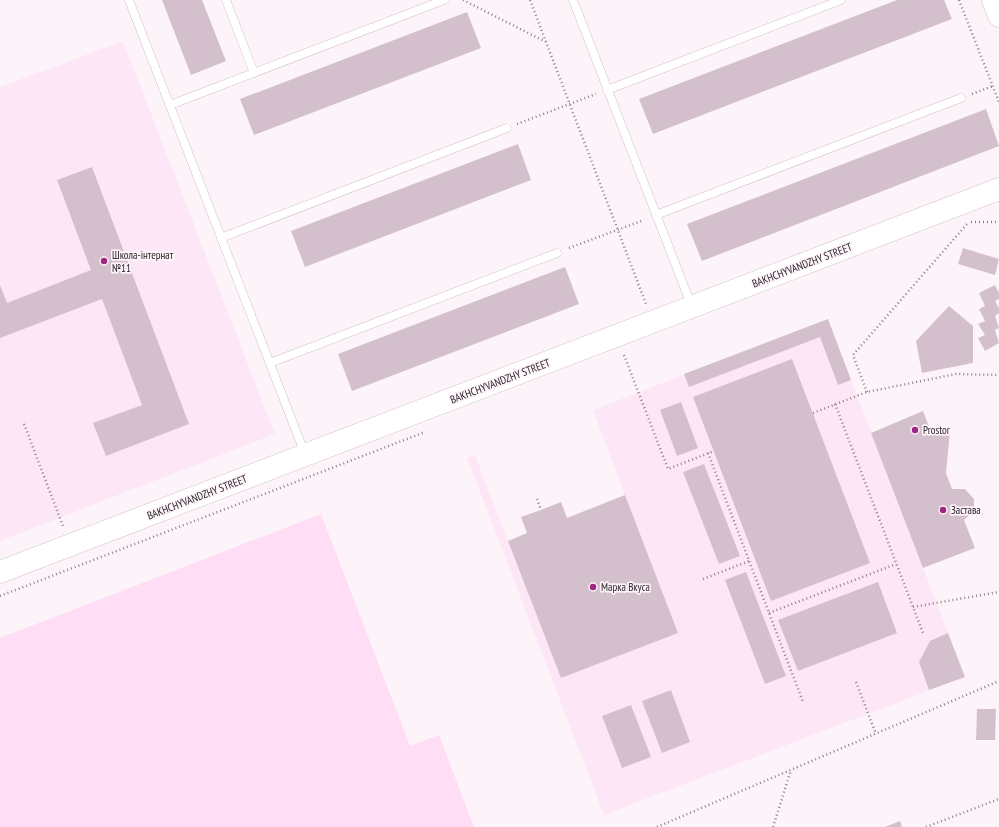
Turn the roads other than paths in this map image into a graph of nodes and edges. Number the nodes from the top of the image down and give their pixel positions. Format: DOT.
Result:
graph roads {
  1 [pos="129,0"];
  2 [pos="226,0"];
  3 [pos="444,0"];
  4 [pos="573,0"];
  5 [pos="841,0"];
  6 [pos="993,0"];
  7 [pos="999,16"];
  8 [pos="254,73"];
  9 [pos="607,90"];
  10 [pos="961,98"];
  11 [pos="170,105"];
  12 [pos="507,128"];
  13 [pos="999,190"];
  14 [pos="656,215"];
  15 [pos="221,238"];
  16 [pos="557,253"];
  17 [pos="692,307"];
  18 [pos="270,363"];
  19 [pos="305,456"];
  20 [pos="0,572"];
  1 -- 11 [label="lane"];
  2 -- 8 [label="lane"];
  3 -- 8 [label="lane"];
  4 -- 9 [label="lane"];
  5 -- 9 [label="lane"];
  6 -- 7 [label="street"];
  8 -- 11 [label="lane"];
  9 -- 14 [label="lane"];
  10 -- 14 [label="lane"];
  11 -- 15 [label="lane"];
  12 -- 15 [label="lane"];
  13 -- 17 [label="street, BAKHCHYVANDZHY STREET"];
  14 -- 17 [label="lane"];
  15 -- 18 [label="lane"];
  16 -- 18 [label="lane"];
  17 -- 19 [label="street, BAKHCHYVANDZHY STREET"];
  18 -- 19 [label="lane"];
  19 -- 20 [label="street, BAKHCHYVANDZHY STREET"];
}
